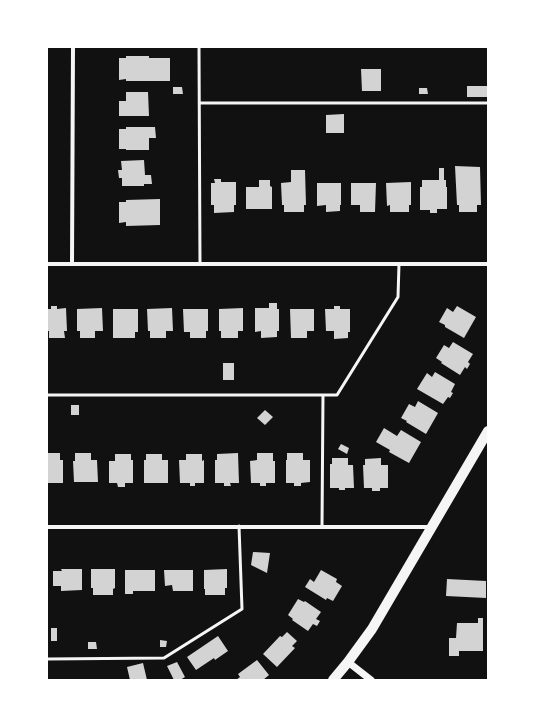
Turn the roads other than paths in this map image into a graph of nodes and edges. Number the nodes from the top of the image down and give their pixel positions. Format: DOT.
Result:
graph roads {
  1 [pos="74,47"];
  2 [pos="199,47"];
  3 [pos="200,103"];
  4 [pos="488,103"];
  5 [pos="47,264"];
  6 [pos="72,264"];
  7 [pos="200,264"];
  8 [pos="399,264"];
  9 [pos="488,264"];
  10 [pos="47,395"];
  11 [pos="323,395"];
  12 [pos="488,431"];
  13 [pos="239,526"];
  14 [pos="322,526"];
  15 [pos="47,527"];
  16 [pos="432,527"];
  17 [pos="47,659"];
  18 [pos="348,662"];
  19 [pos="333,680"];
  20 [pos="371,680"];
  1 -- 6 [label="street"];
  2 -- 3 [label="lane"];
  3 -- 4 [label="lane"];
  3 -- 7 [label="lane"];
  5 -- 6 [label="street"];
  6 -- 7 [label="street"];
  7 -- 8 [label="street"];
  8 -- 9 [label="street"];
  8 -- 11 [label="lane"];
  10 -- 11 [label="lane"];
  11 -- 14 [label="lane"];
  12 -- 16 [label="main road"];
  13 -- 14 [label="street"];
  13 -- 15 [label="street"];
  13 -- 17 [label="lane"];
  14 -- 16 [label="street"];
  16 -- 18 [label="main road"];
  18 -- 19 [label="main road"];
  18 -- 20 [label="street"];
}
